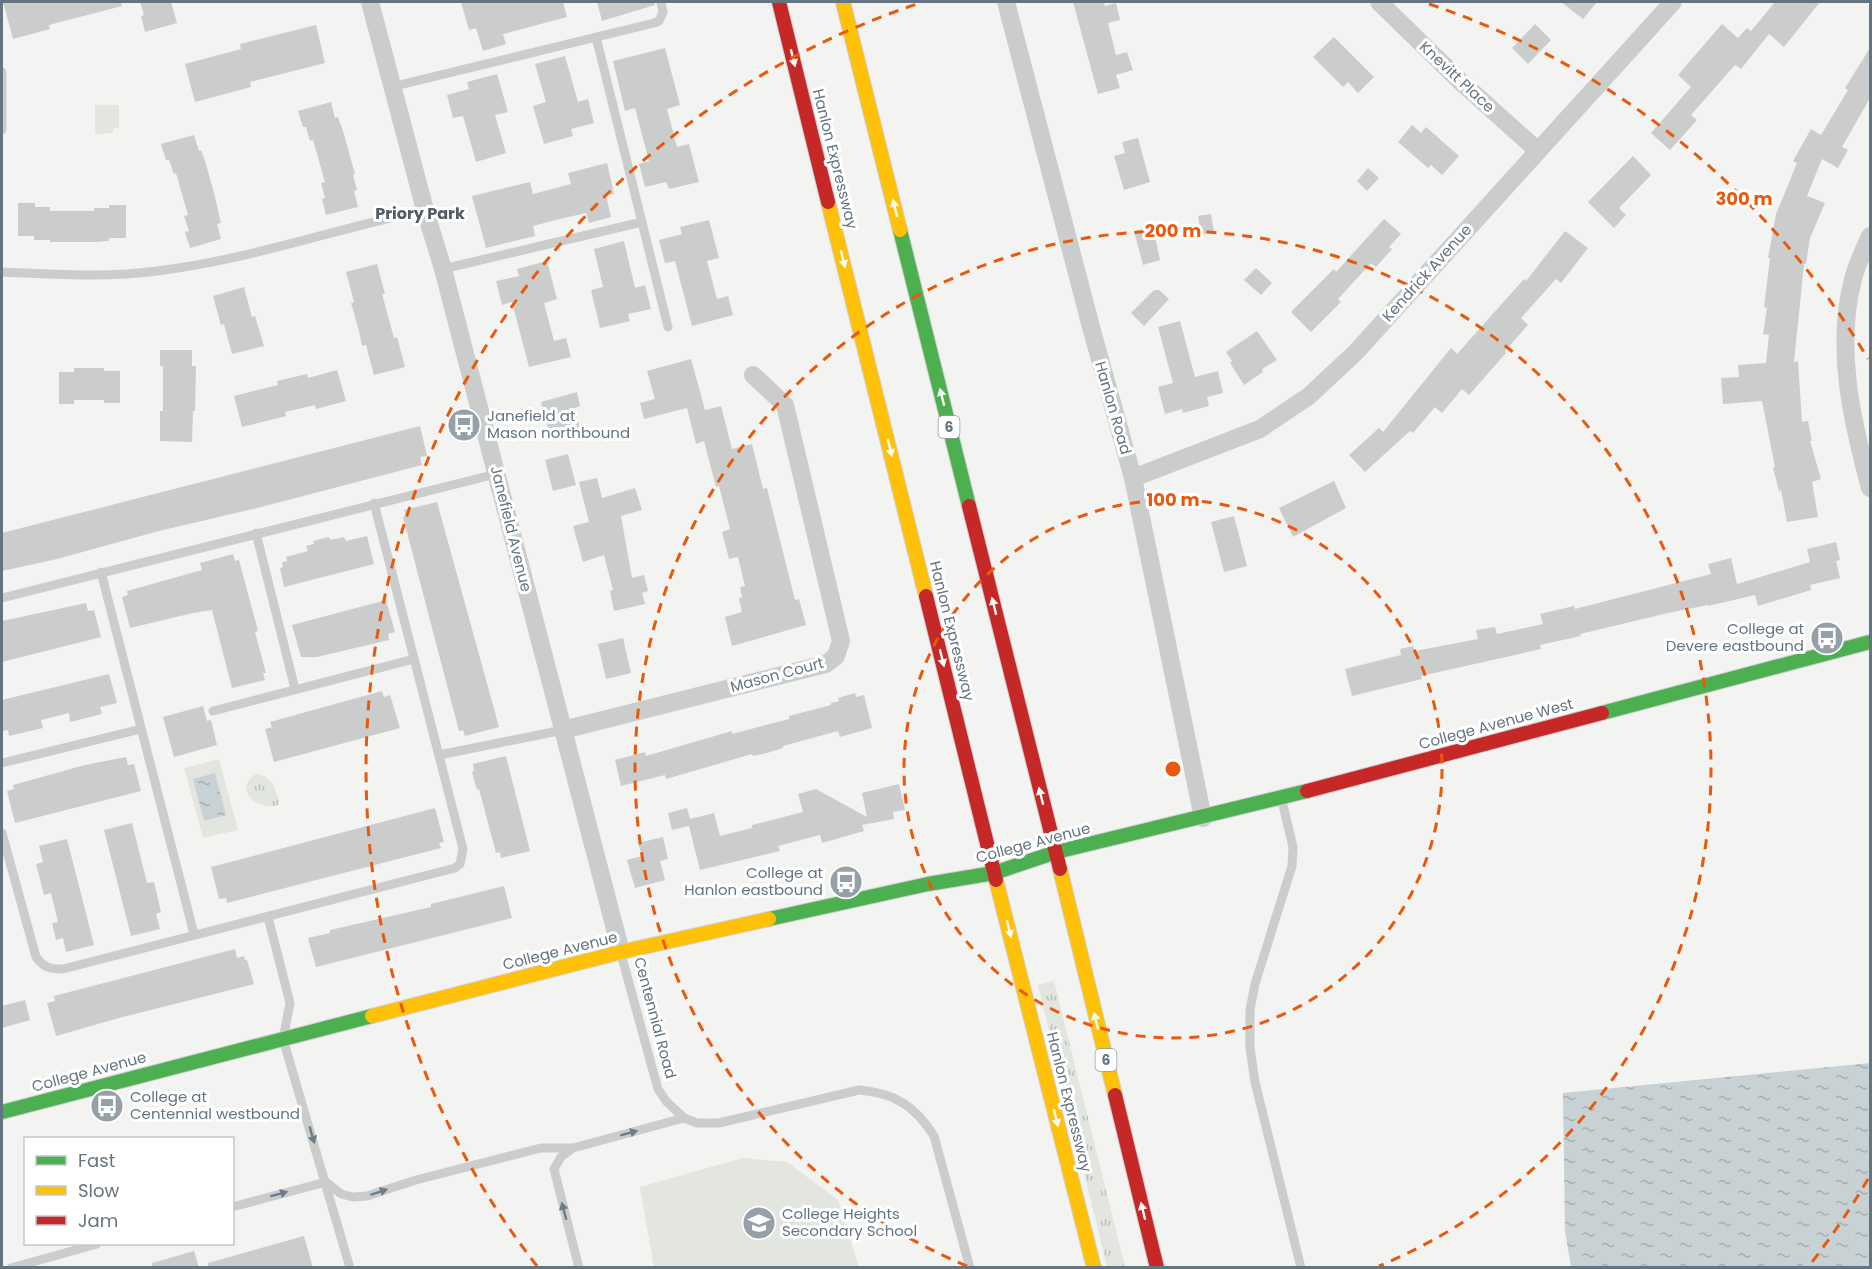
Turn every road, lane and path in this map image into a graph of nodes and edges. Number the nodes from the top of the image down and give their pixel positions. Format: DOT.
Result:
graph roads {
  1 [pos="370,2"];
  2 [pos="661,2"];
  3 [pos="779,2"];
  4 [pos="843,2"];
  5 [pos="1006,2"];
  6 [pos="1379,2"];
  7 [pos="1673,2"];
  8 [pos="596,37"];
  9 [pos="2,72"];
  10 [pos="391,87"];
  11 [pos="2,130"];
  12 [pos="1538,151"];
  13 [pos="424,210"];
  14 [pos="642,222"];
  15 [pos="1869,245"];
  16 [pos="444,269"];
  17 [pos="2,272"];
  18 [pos="668,327"];
  19 [pos="753,375"];
  20 [pos="496,474"];
  21 [pos="1133,478"];
  22 [pos="1870,488"];
  23 [pos="374,503"];
  24 [pos="256,533"];
  25 [pos="101,572"];
  26 [pos="2,598"];
  27 [pos="1870,642"];
  28 [pos="414,659"];
  29 [pos="296,689"];
  30 [pos="213,711"];
  31 [pos="141,729"];
  32 [pos="563,730"];
  33 [pos="439,755"];
  34 [pos="2,763"];
  35 [pos="1282,798"];
  36 [pos="1203,818"];
  37 [pos="2,833"];
  38 [pos="1129,836"];
  39 [pos="1056,852"];
  40 [pos="994,873"];
  41 [pos="268,916"];
  42 [pos="194,934"];
  43 [pos="621,952"];
  44 [pos="283,1039"];
  45 [pos="2,1112"];
  46 [pos="684,1118"];
  47 [pos="573,1148"];
  48 [pos="326,1182"];
  49 [pos="234,1206"];
  50 [pos="93,1245"];
  51 [pos="10,1268"];
  52 [pos="350,1268"];
  53 [pos="579,1268"];
  54 [pos="970,1268"];
  55 [pos="1094,1268"];
  56 [pos="1157,1268"];
  57 [pos="1301,1268"];
  1 -- 10 [label="street, Janefield Avenue"];
  2 -- 8 [label="lane"];
  3 -- 40 [label="main road, Hanlon Expressway, one-way"];
  39 -- 4 [label="main road, 6, one-way"];
  5 -- 21 [label="street, Hanlon Road"];
  6 -- 12 [label="street, Knevitt Place"];
  7 -- 12 [label="street, Kendrick Avenue"];
  8 -- 10 [label="lane"];
  8 -- 14 [label="lane"];
  9 -- 11 [label="lane"];
  10 -- 13 [label="street, Janefield Avenue"];
  12 -- 21 [label="street, Kendrick Avenue"];
  13 -- 16 [label="street, Janefield Avenue"];
  13 -- 17 [label="lane"];
  14 -- 16 [label="lane"];
  14 -- 18 [label="lane"];
  15 -- 22 [label="street"];
  16 -- 20 [label="street, Janefield Avenue"];
  19 -- 32 [label="street, Mason Court"];
  20 -- 23 [label="lane"];
  20 -- 32 [label="street, Janefield Avenue"];
  21 -- 36 [label="street, Hanlon Road"];
  23 -- 24 [label="lane"];
  23 -- 28 [label="lane"];
  24 -- 25 [label="lane"];
  24 -- 29 [label="lane"];
  25 -- 26 [label="lane"];
  25 -- 31 [label="lane"];
  27 -- 35 [label="main road, College Avenue West"];
  28 -- 29 [label="lane"];
  28 -- 33 [label="lane"];
  29 -- 30 [label="lane"];
  31 -- 34 [label="lane"];
  31 -- 42 [label="lane"];
  32 -- 33 [label="lane"];
  32 -- 43 [label="street, Janefield Avenue"];
  33 -- 41 [label="lane"];
  35 -- 36 [label="main road, College Avenue West"];
  35 -- 57 [label="lane"];
  36 -- 38 [label="main road, College Avenue West"];
  37 -- 42 [label="lane"];
  38 -- 39 [label="main road, College Avenue"];
  39 -- 40 [label="main road, College Avenue"];
  56 -- 39 [label="main road, 6, one-way"];
  40 -- 43 [label="main road, College Avenue"];
  40 -- 55 [label="main road, Hanlon Expressway, one-way"];
  41 -- 42 [label="lane"];
  41 -- 44 [label="lane"];
  43 -- 44 [label="main road, College Avenue"];
  43 -- 46 [label="lane, Centennial Road"];
  44 -- 45 [label="main road, College Avenue"];
  44 -- 48 [label="lane, one-way"];
  47 -- 46 [label="lane, one-way"];
  46 -- 54 [label="lane"];
  48 -- 47 [label="lane, one-way"];
  53 -- 47 [label="lane, one-way"];
  49 -- 48 [label="lane, one-way"];
  48 -- 52 [label="lane"];
  50 -- 51 [label="lane"];
}
